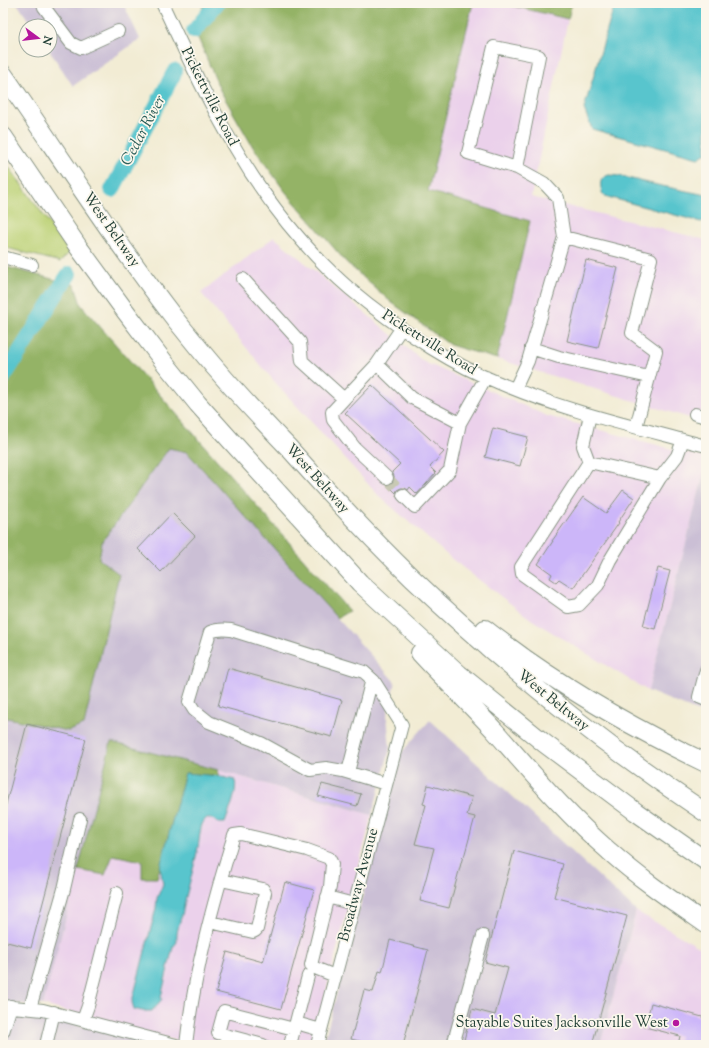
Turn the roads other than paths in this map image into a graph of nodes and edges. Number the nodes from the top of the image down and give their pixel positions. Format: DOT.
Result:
graph roads {
  1 [pos="43,3"];
  2 [pos="162,3"];
  3 [pos="118,31"];
  4 [pos="3,74"];
  5 [pos="3,136"];
  6 [pos="517,168"];
  7 [pos="564,237"];
  8 [pos="3,257"];
  9 [pos="32,265"];
  10 [pos="243,279"];
  11 [pos="401,328"];
  12 [pos="531,348"];
  13 [pos="377,364"];
  14 [pos="649,377"];
  15 [pos="486,378"];
  16 [pos="516,389"];
  17 [pos="344,399"];
  18 [pos="590,415"];
  19 [pos="460,423"];
  20 [pos="636,427"];
  21 [pos="683,440"];
  22 [pos="706,446"];
  23 [pos="588,462"];
  24 [pos="387,478"];
  25 [pos="660,478"];
  26 [pos="403,495"];
  27 [pos="352,517"];
  28 [pos="360,583"];
  29 [pos="706,670"];
  30 [pos="372,679"];
  31 [pos="706,700"];
  32 [pos="706,763"];
  33 [pos="348,772"];
  34 [pos="386,784"];
  35 [pos="706,813"];
  36 [pos="80,819"];
  37 [pos="706,861"];
  38 [pos="220,880"];
  39 [pos="117,893"];
  40 [pos="327,898"];
  41 [pos="354,904"];
  42 [pos="210,922"];
  43 [pos="706,924"];
  44 [pos="484,936"];
  45 [pos="308,976"];
  46 [pos="335,976"];
  47 [pos="7,1006"];
  48 [pos="30,1008"];
  49 [pos="54,1012"];
  50 [pos="83,1020"];
  51 [pos="295,1026"];
  52 [pos="321,1030"];
  53 [pos="3,1032"];
  54 [pos="46,1045"];
  55 [pos="176,1045"];
  56 [pos="186,1045"];
  57 [pos="263,1045"];
  58 [pos="290,1045"];
  59 [pos="317,1045"];
  60 [pos="453,1045"];
  1 -- 3 [label="street"];
  2 -- 11 [label="street, Pickettville Road"];
  4 -- 27 [label="highway, West Beltway"];
  5 -- 28 [label="highway"];
  6 -- 6 [label="street"];
  6 -- 7 [label="street"];
  7 -- 12 [label="street"];
  7 -- 14 [label="street"];
  8 -- 9 [label="street"];
  10 -- 17 [label="street"];
  11 -- 13 [label="street"];
  11 -- 15 [label="street, Pickettville Road"];
  12 -- 14 [label="street"];
  12 -- 16 [label="street"];
  13 -- 17 [label="street"];
  13 -- 19 [label="street"];
  14 -- 20 [label="street"];
  15 -- 16 [label="street, Pickettville Road"];
  15 -- 19 [label="street"];
  16 -- 18 [label="street, Pickettville Road"];
  17 -- 24 [label="street"];
  18 -- 20 [label="street, Pickettville Road"];
  18 -- 23 [label="street"];
  19 -- 26 [label="street"];
  20 -- 21 [label="street, Pickettville Road"];
  21 -- 22 [label="street, Pickettville Road"];
  21 -- 25 [label="street"];
  23 -- 25 [label="street"];
  23 -- 25 [label="street"];
  27 -- 32 [label="highway"];
  27 -- 35 [label="highway, West Beltway"];
  28 -- 37 [label="highway"];
  28 -- 43 [label="highway"];
  29 -- 31 [label="street"];
  30 -- 33 [label="street"];
  30 -- 33 [label="street"];
  30 -- 34 [label="street, Broadway Avenue"];
  33 -- 34 [label="street"];
  34 -- 41 [label="street, Broadway Avenue"];
  36 -- 48 [label="street"];
  38 -- 40 [label="street"];
  38 -- 42 [label="street"];
  38 -- 42 [label="street"];
  39 -- 50 [label="street"];
  40 -- 41 [label="street"];
  40 -- 46 [label="street"];
  41 -- 46 [label="street, Broadway Avenue"];
  42 -- 56 [label="street"];
  44 -- 60 [label="street"];
  45 -- 51 [label="street"];
  46 -- 52 [label="street, Broadway Avenue"];
  47 -- 48 [label="street"];
  47 -- 53 [label="street"];
  48 -- 49 [label="street"];
  49 -- 50 [label="street"];
  49 -- 54 [label="street"];
  50 -- 55 [label="street"];
  51 -- 52 [label="street"];
  51 -- 57 [label="street"];
  51 -- 58 [label="street"];
  52 -- 59 [label="street, Broadway Avenue"];
}
